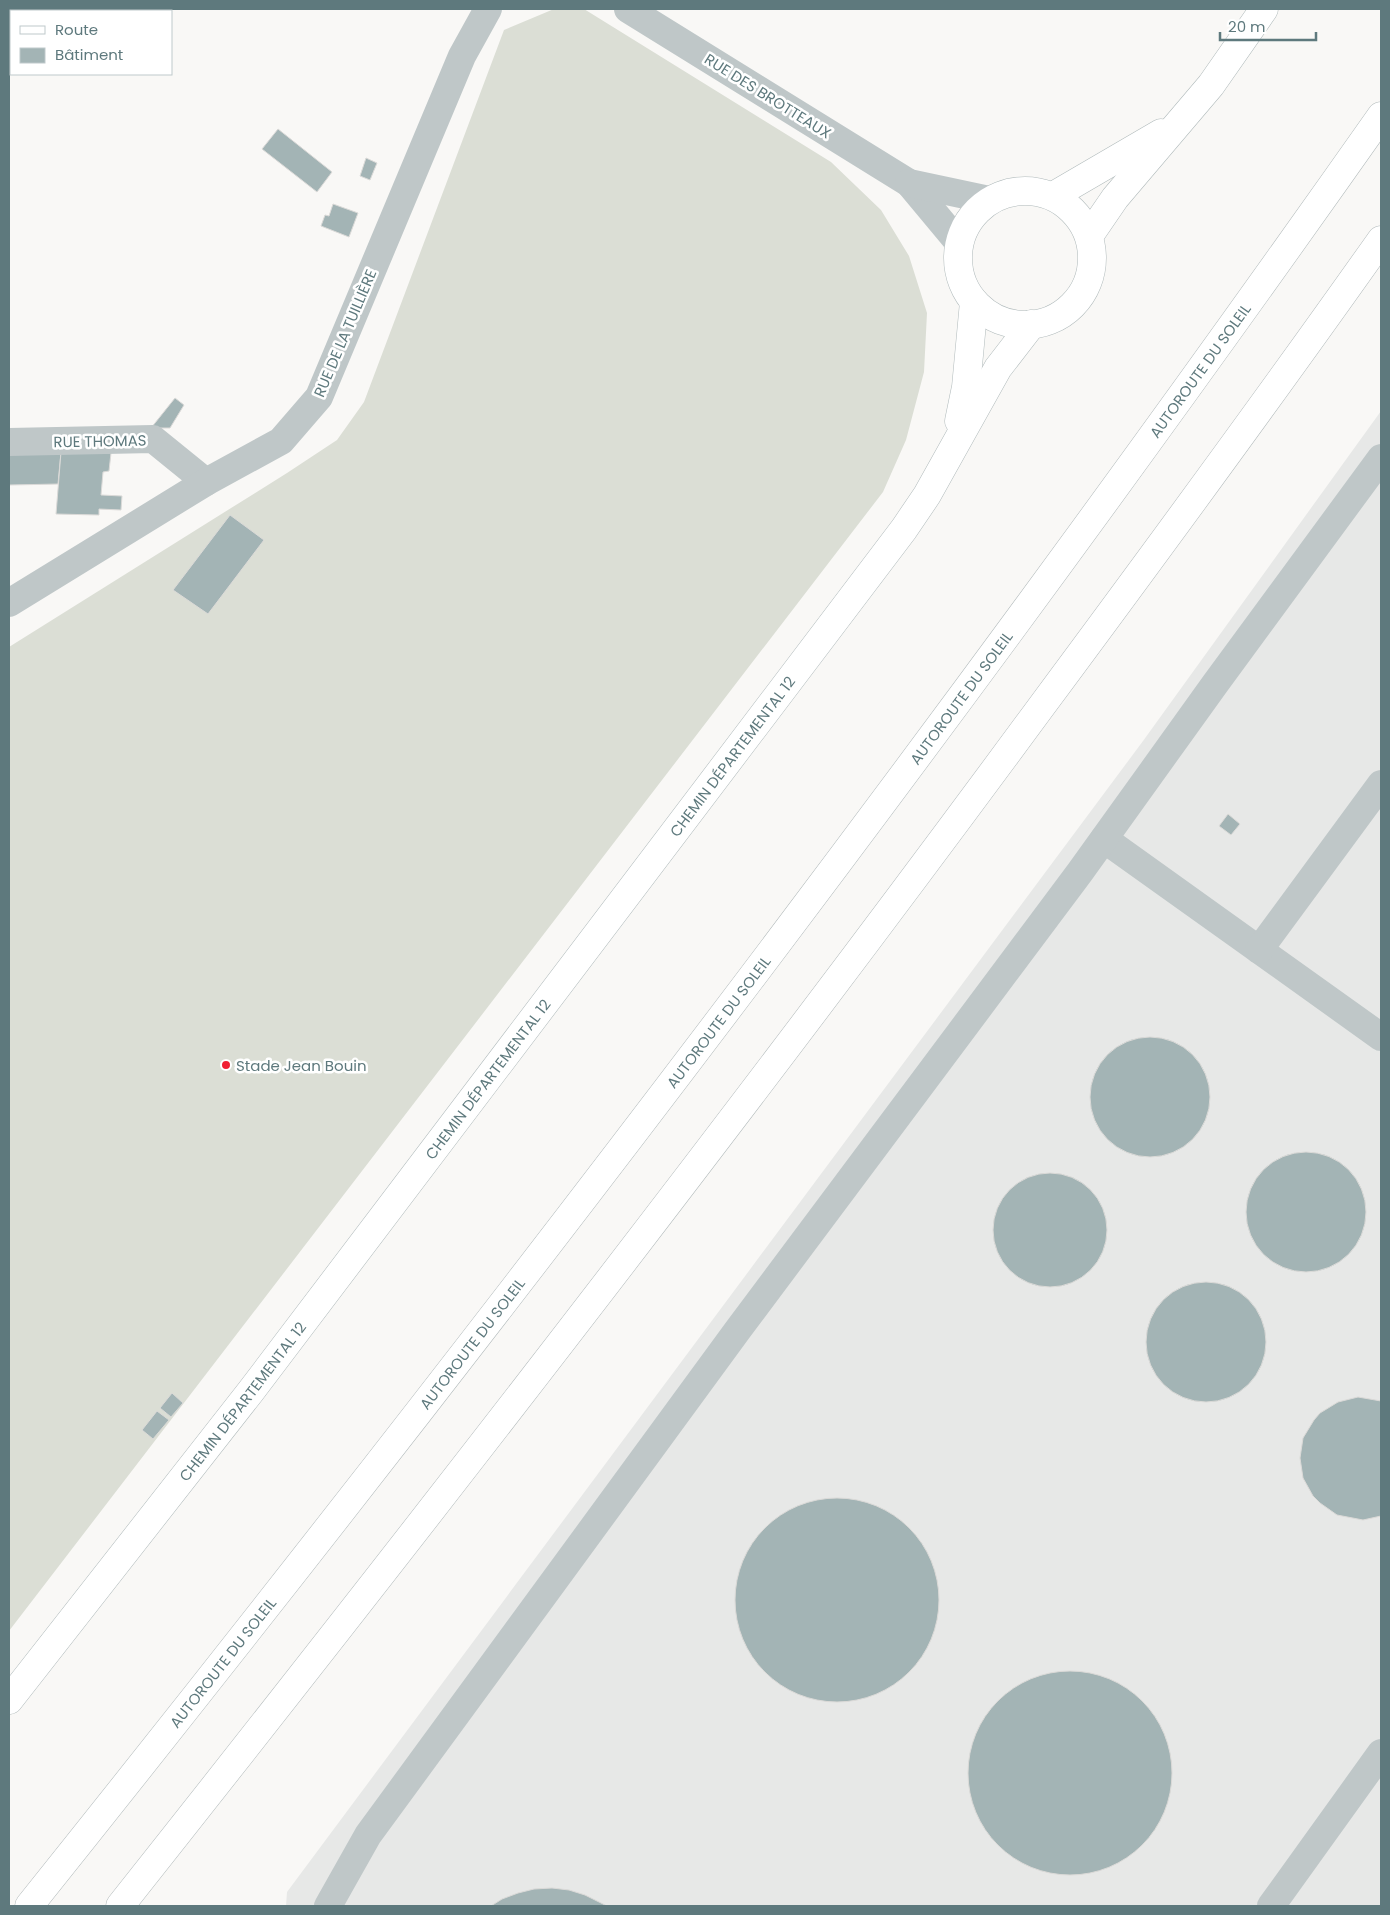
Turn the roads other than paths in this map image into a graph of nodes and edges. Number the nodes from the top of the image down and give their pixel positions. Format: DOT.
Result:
graph roads {
  1 [pos="488,9"];
  2 [pos="628,9"];
  3 [pos="1264,9"];
  4 [pos="1381,116"];
  5 [pos="1179,123"];
  6 [pos="909,183"];
  7 [pos="1053,196"];
  8 [pos="989,200"];
  9 [pos="1089,236"];
  10 [pos="1381,240"];
  11 [pos="959,243"];
  12 [pos="974,302"];
  13 [pos="1032,324"];
  14 [pos="9,442"];
  15 [pos="952,449"];
  16 [pos="1381,458"];
  17 [pos="206,482"];
  18 [pos="9,603"];
  19 [pos="1381,784"];
  20 [pos="1104,839"];
  21 [pos="1259,950"];
  22 [pos="1381,1037"];
  23 [pos="9,1700"];
  24 [pos="1381,1752"];
  25 [pos="29,1906"];
  26 [pos="120,1906"];
  27 [pos="328,1906"];
  28 [pos="1271,1906"];
  1 -- 17 [label="street, RUE DE LA TUILLIÈRE"];
  2 -- 6 [label="street, RUE DES BROTTEAUX"];
  3 -- 5 [label="main road"];
  4 -- 25 [label="main road, AUTOROUTE DU SOLEIL"];
  5 -- 7 [label="main road"];
  5 -- 9 [label="main road"];
  6 -- 8 [label="street, RUE DES BROTTEAUX"];
  6 -- 11 [label="street, RUE DES BROTTEAUX"];
  7 -- 8 [label="main road"];
  7 -- 9 [label="main road"];
  8 -- 11 [label="main road"];
  9 -- 13 [label="main road"];
  10 -- 26 [label="main road"];
  11 -- 12 [label="main road"];
  12 -- 13 [label="main road"];
  12 -- 15 [label="main road, CHEMIN DÉPARTEMENTAL 12"];
  13 -- 15 [label="main road, CHEMIN DÉPARTEMENTAL 12"];
  14 -- 17 [label="street, RUE THOMAS"];
  15 -- 23 [label="main road, CHEMIN DÉPARTEMENTAL 12"];
  16 -- 20 [label="street"];
  17 -- 18 [label="street, RUE DE LA TUILLIÈRE"];
  19 -- 21 [label="street"];
  20 -- 21 [label="street"];
  20 -- 27 [label="street"];
  21 -- 22 [label="street"];
  24 -- 28 [label="street"];
}
